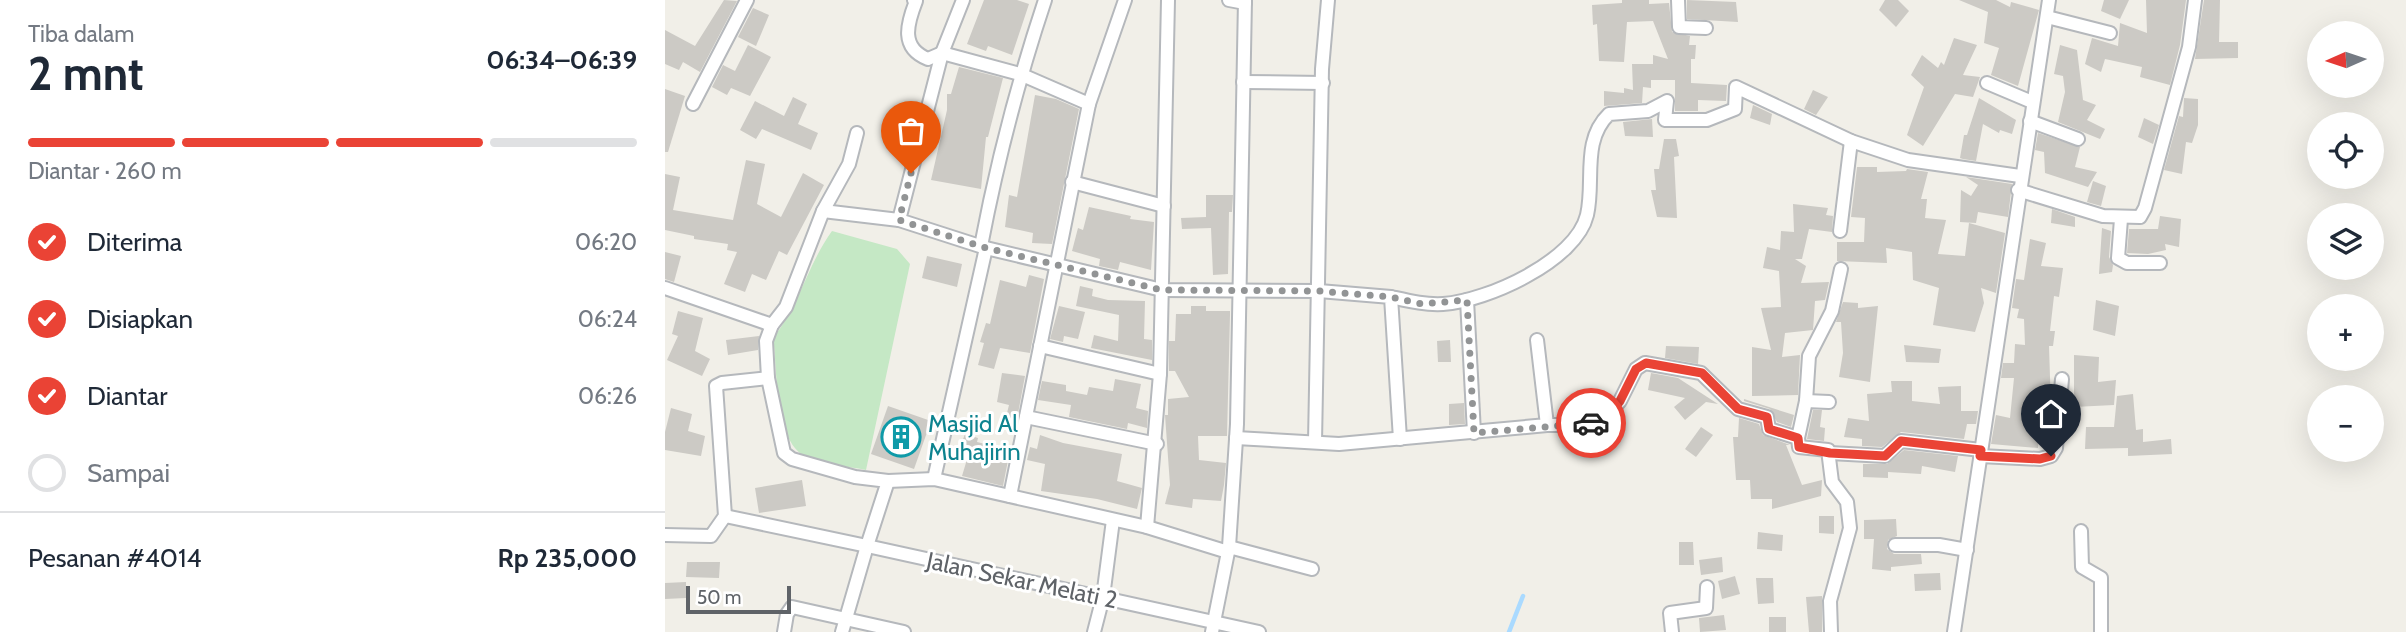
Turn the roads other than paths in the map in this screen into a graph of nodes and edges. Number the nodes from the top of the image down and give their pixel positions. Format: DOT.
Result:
graph roads {
  1 [pos="747,0"];
  2 [pos="914,0"];
  3 [pos="963,0"];
  4 [pos="1045,0"];
  5 [pos="1125,0"];
  6 [pos="1168,0"];
  7 [pos="1229,0"];
  8 [pos="1328,0"];
  9 [pos="1678,0"];
  10 [pos="2049,0"];
  11 [pos="2195,0"];
  12 [pos="1245,1"];
  13 [pos="2047,17"];
  14 [pos="1706,28"];
  15 [pos="2110,33"];
  16 [pos="942,53"];
  17 [pos="1020,74"];
  18 [pos="1243,82"];
  19 [pos="1322,83"];
  20 [pos="1987,83"];
  21 [pos="2032,102"];
  22 [pos="693,104"];
  23 [pos="1089,104"];
  24 [pos="2030,121"];
  25 [pos="857,133"];
  26 [pos="2078,139"];
  27 [pos="1851,141"];
  28 [pos="2020,176"];
  29 [pos="1072,182"];
  30 [pos="2018,190"];
  31 [pos="1164,206"];
  32 [pos="823,211"];
  33 [pos="2121,219"];
  34 [pos="899,220"];
  35 [pos="1840,231"];
  36 [pos="984,247"];
  37 [pos="1055,263"];
  38 [pos="2160,263"];
  39 [pos="1841,269"];
  40 [pos="665,288"];
  41 [pos="1162,290"];
  42 [pos="1319,291"];
  43 [pos="1239,292"];
  44 [pos="1384,297"];
  45 [pos="1467,300"];
  46 [pos="772,325"];
  47 [pos="1538,340"];
  48 [pos="1040,346"];
  49 [pos="1160,374"];
  50 [pos="768,378"];
  51 [pos="2062,379"];
  52 [pos="1805,401"];
  53 [pos="1829,402"];
  54 [pos="1026,417"];
  55 [pos="1547,425"];
  56 [pos="1474,433"];
  57 [pos="1236,438"];
  58 [pos="1798,438"];
  59 [pos="1400,439"];
  60 [pos="1315,442"];
  61 [pos="1157,444"];
  62 [pos="1830,453"];
  63 [pos="1980,453"];
  64 [pos="933,479"];
  65 [pos="888,481"];
  66 [pos="1010,496"];
  67 [pos="725,516"];
  68 [pos="1113,520"];
  69 [pos="1147,527"];
  70 [pos="2081,531"];
  71 [pos="665,535"];
  72 [pos="1895,545"];
  73 [pos="867,547"];
  74 [pos="1228,550"];
  75 [pos="1966,550"];
  76 [pos="1311,569"];
  77 [pos="1707,587"];
  78 [pos="1103,597"];
  79 [pos="843,625"];
  80 [pos="1214,627"];
  81 [pos="784,632"];
  82 [pos="904,632"];
  83 [pos="1094,632"];
  84 [pos="1259,632"];
  85 [pos="1672,632"];
  86 [pos="1831,632"];
  87 [pos="1954,632"];
  88 [pos="2101,632"];
  1 -- 22 [label="street"];
  2 -- 16 [label="street"];
  3 -- 16 [label="street"];
  4 -- 17 [label="street"];
  5 -- 23 [label="street"];
  6 -- 31 [label="street"];
  7 -- 12 [label="street"];
  8 -- 19 [label="street"];
  9 -- 14 [label="street"];
  10 -- 13 [label="street"];
  11 -- 33 [label="street"];
  12 -- 18 [label="street"];
  13 -- 15 [label="street"];
  13 -- 21 [label="street"];
  16 -- 17 [label="street"];
  16 -- 34 [label="street"];
  17 -- 23 [label="street"];
  17 -- 36 [label="street"];
  18 -- 19 [label="street"];
  18 -- 43 [label="street"];
  19 -- 42 [label="street"];
  20 -- 21 [label="street"];
  21 -- 24 [label="street"];
  23 -- 29 [label="street"];
  24 -- 26 [label="street"];
  24 -- 28 [label="street"];
  25 -- 32 [label="street"];
  27 -- 28 [label="street"];
  27 -- 35 [label="street"];
  27 -- 45 [label="street"];
  28 -- 30 [label="street"];
  29 -- 31 [label="street"];
  29 -- 37 [label="street"];
  30 -- 33 [label="street"];
  30 -- 63 [label="street"];
  31 -- 41 [label="street"];
  32 -- 34 [label="street"];
  32 -- 46 [label="street"];
  33 -- 38 [label="street"];
  34 -- 36 [label="street"];
  36 -- 37 [label="street"];
  36 -- 64 [label="street"];
  37 -- 41 [label="street"];
  37 -- 48 [label="street"];
  39 -- 52 [label="street"];
  40 -- 46 [label="street"];
  41 -- 43 [label="street"];
  41 -- 49 [label="street"];
  42 -- 43 [label="street"];
  42 -- 44 [label="street"];
  42 -- 60 [label="street"];
  43 -- 57 [label="street"];
  44 -- 45 [label="street"];
  44 -- 59 [label="street"];
  45 -- 56 [label="street"];
  46 -- 50 [label="street"];
  47 -- 55 [label="street"];
  48 -- 49 [label="street"];
  48 -- 54 [label="street"];
  49 -- 61 [label="street"];
  50 -- 65 [label="street"];
  50 -- 67 [label="street"];
  51 -- 63 [label="street"];
  52 -- 53 [label="street"];
  52 -- 58 [label="street"];
  54 -- 61 [label="street"];
  54 -- 66 [label="street"];
  55 -- 56 [label="street"];
  55 -- 58 [label="street"];
  56 -- 59 [label="street"];
  57 -- 60 [label="street"];
  57 -- 74 [label="street"];
  58 -- 62 [label="street"];
  59 -- 60 [label="street"];
  61 -- 69 [label="street"];
  62 -- 63 [label="street"];
  62 -- 86 [label="street"];
  63 -- 75 [label="street"];
  64 -- 65 [label="street"];
  64 -- 66 [label="street"];
  65 -- 73 [label="street"];
  66 -- 68 [label="street"];
  67 -- 71 [label="street"];
  67 -- 73 [label="street, Jalan Sekar Melati 2"];
  68 -- 69 [label="street"];
  68 -- 78 [label="street"];
  69 -- 74 [label="street"];
  70 -- 88 [label="street"];
  72 -- 75 [label="street"];
  73 -- 78 [label="street, Jalan Sekar Melati 2"];
  73 -- 79 [label="street"];
  74 -- 76 [label="street"];
  74 -- 80 [label="street"];
  75 -- 87 [label="street"];
  77 -- 85 [label="street"];
  78 -- 80 [label="street, Jalan Sekar Melati 2"];
  78 -- 83 [label="street"];
  79 -- 81 [label="street"];
  79 -- 82 [label="street"];
  80 -- 84 [label="street, Jalan Sekar Melati 2"];
}
